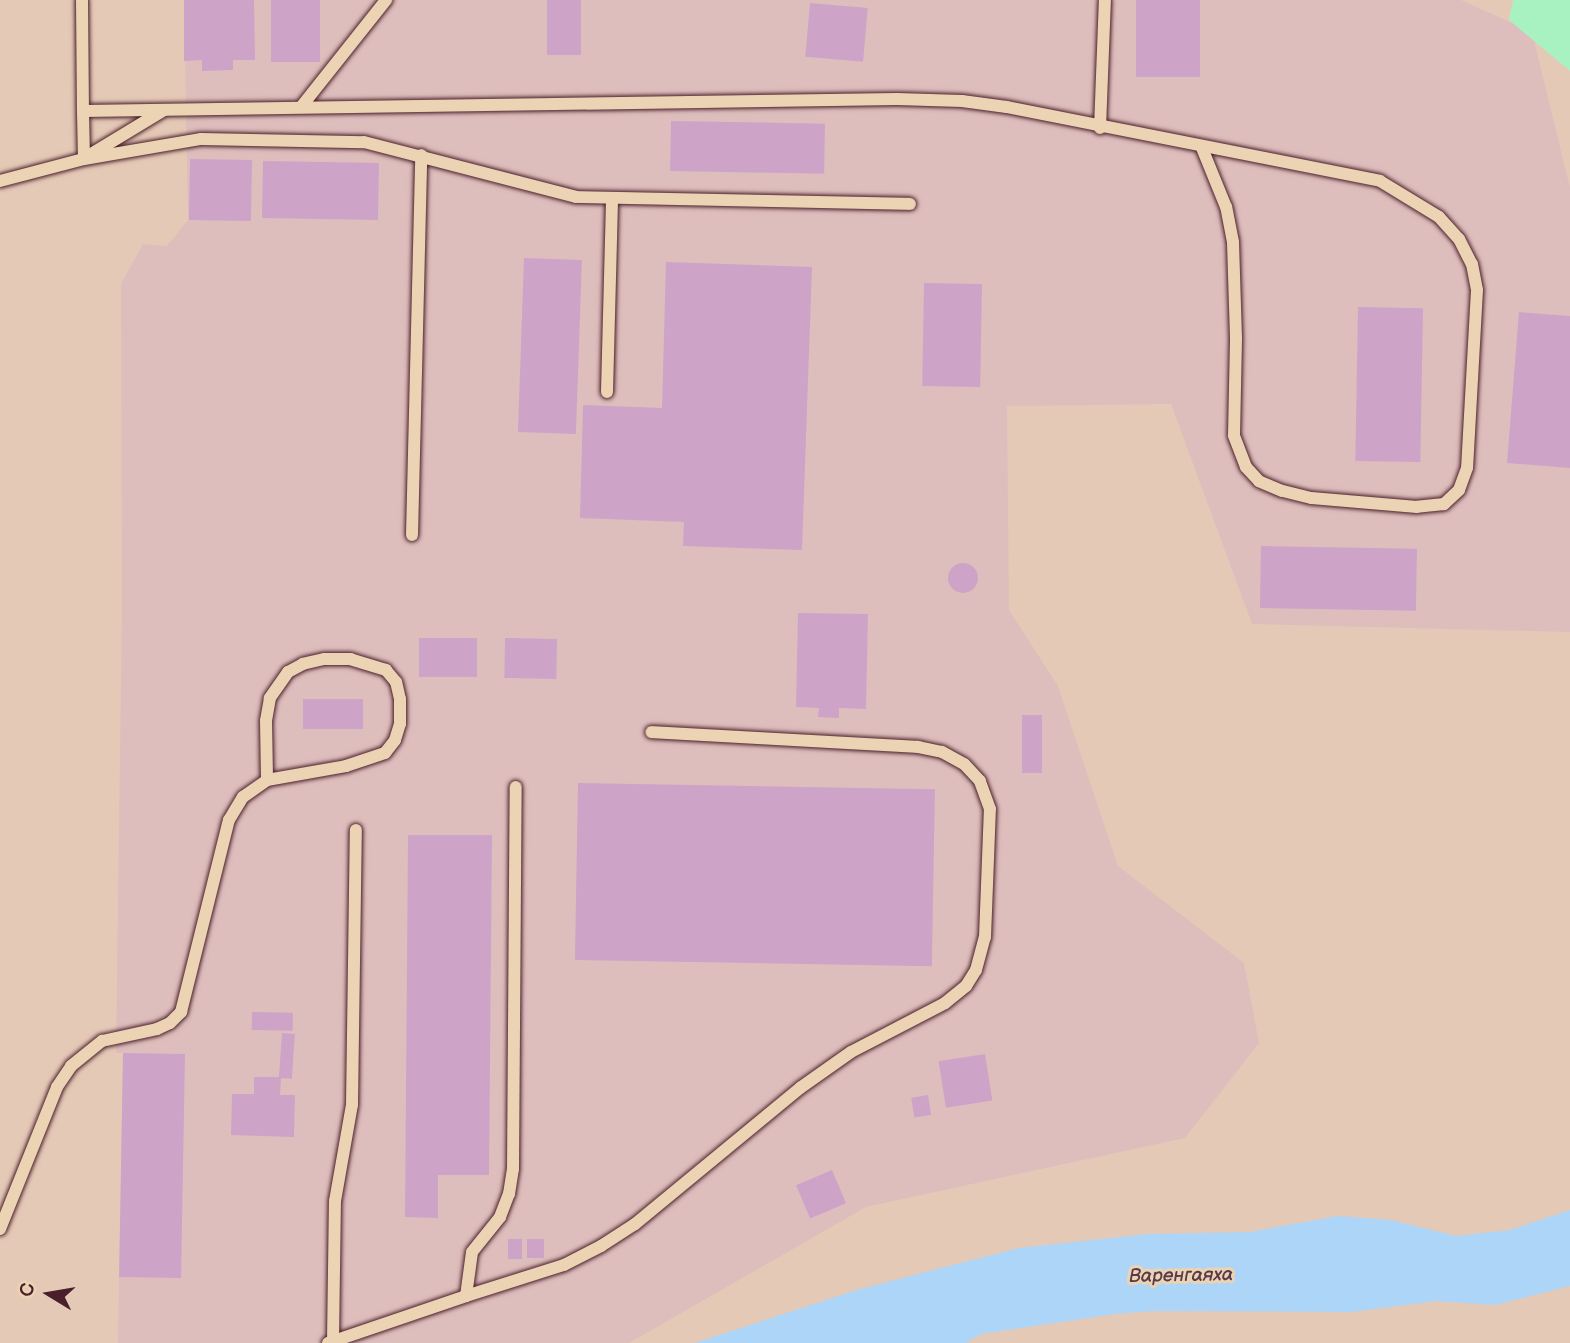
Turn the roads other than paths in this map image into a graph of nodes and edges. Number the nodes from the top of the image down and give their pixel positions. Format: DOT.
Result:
graph roads {
  1 [pos="82,0"];
  2 [pos="386,0"];
  3 [pos="1105,0"];
  4 [pos="301,107"];
  5 [pos="167,108"];
  6 [pos="83,111"];
  7 [pos="1100,128"];
  8 [pos="1202,148"];
  9 [pos="421,155"];
  10 [pos="84,159"];
  11 [pos="0,181"];
  12 [pos="612,199"];
  13 [pos="910,204"];
  14 [pos="607,392"];
  15 [pos="412,535"];
  16 [pos="651,733"];
  17 [pos="267,780"];
  18 [pos="516,787"];
  19 [pos="356,830"];
  20 [pos="0,1229"];
  21 [pos="466,1296"];
  22 [pos="331,1342"];
  1 -- 6 [label="lane"];
  2 -- 4 [label="lane"];
  3 -- 7 [label="lane"];
  4 -- 5 [label="lane"];
  4 -- 7 [label="lane"];
  5 -- 6 [label="lane"];
  5 -- 10 [label="lane"];
  6 -- 10 [label="lane"];
  7 -- 8 [label="lane"];
  8 -- 8 [label="lane"];
  9 -- 10 [label="lane"];
  9 -- 12 [label="lane"];
  9 -- 15 [label="lane"];
  10 -- 11 [label="lane"];
  12 -- 13 [label="lane"];
  12 -- 14 [label="lane"];
  16 -- 21 [label="lane"];
  17 -- 17 [label="lane"];
  17 -- 20 [label="lane"];
  18 -- 21 [label="lane"];
  19 -- 22 [label="lane"];
  21 -- 22 [label="lane"];
}
